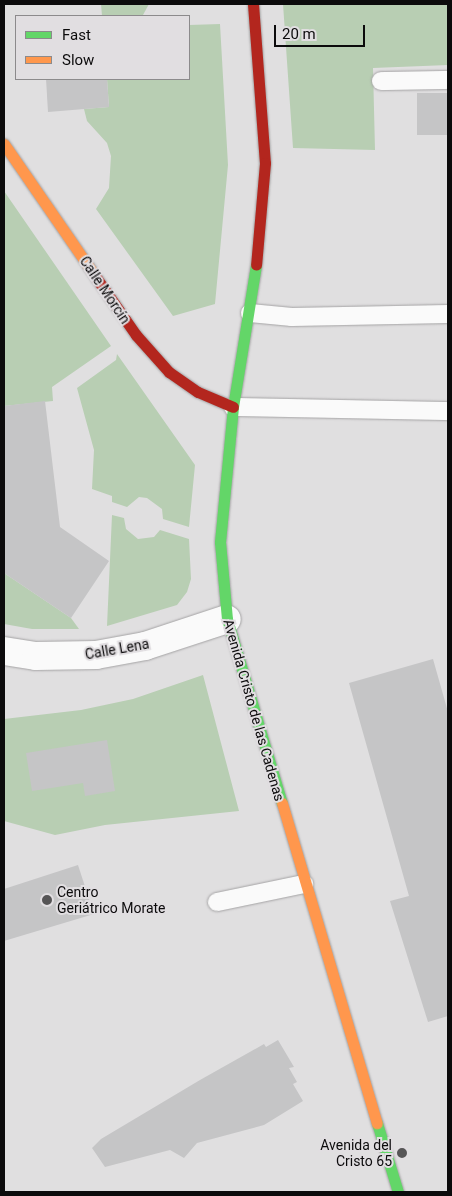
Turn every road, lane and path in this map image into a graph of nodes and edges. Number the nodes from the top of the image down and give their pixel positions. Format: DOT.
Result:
graph roads {
  1 [pos="254,4"];
  2 [pos="448,80"];
  3 [pos="382,81"];
  4 [pos="4,144"];
  5 [pos="250,312"];
  6 [pos="448,314"];
  7 [pos="233,407"];
  8 [pos="448,411"];
  9 [pos="227,619"];
  10 [pos="4,651"];
  11 [pos="304,884"];
  12 [pos="217,902"];
  13 [pos="398,1192"];
  1 -- 5 [label="street, Avenida Cristo de las Cadenas"];
  2 -- 3 [label="lane"];
  4 -- 7 [label="street, Calle Morcín"];
  5 -- 6 [label="lane"];
  5 -- 7 [label="street, Avenida Cristo de las Cadenas"];
  7 -- 8 [label="lane"];
  7 -- 9 [label="street, Avenida Cristo de las Cadenas"];
  9 -- 10 [label="street, Calle Lena"];
  9 -- 11 [label="street, Avenida Cristo de las Cadenas"];
  11 -- 12 [label="lane"];
  11 -- 13 [label="street, Avenida Cristo de las Cadenas"];
}
